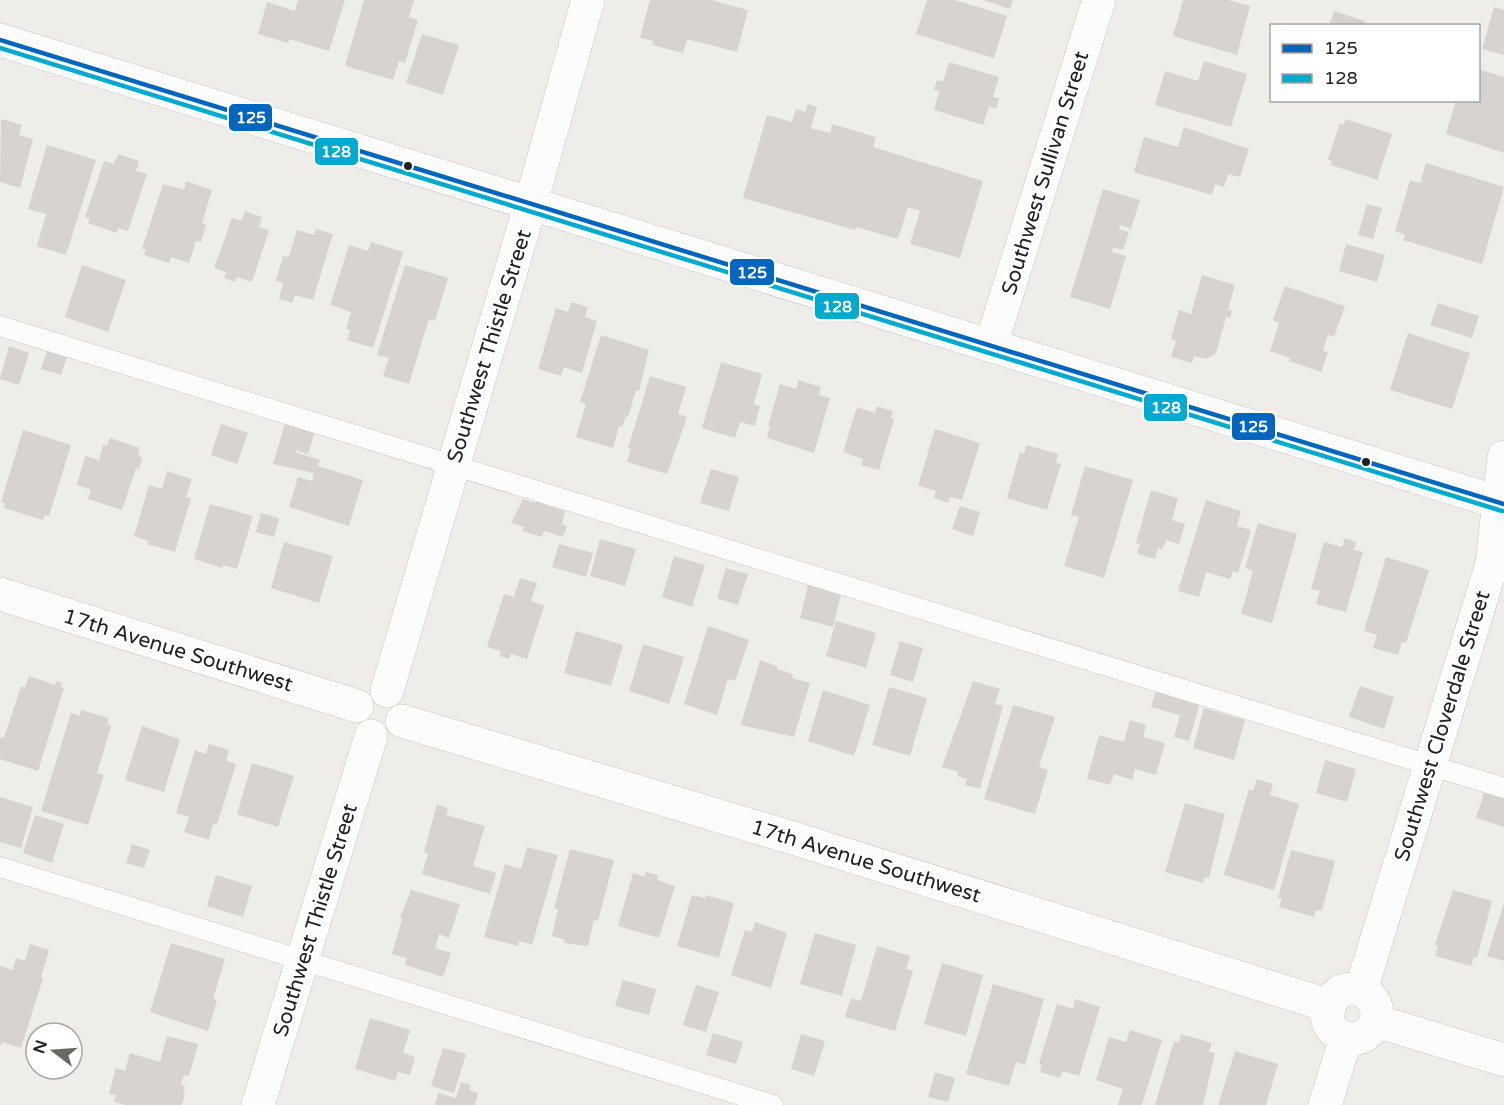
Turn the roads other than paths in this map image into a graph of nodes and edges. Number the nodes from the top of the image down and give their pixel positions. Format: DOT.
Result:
graph roads {
  1 [pos="588,0"];
  2 [pos="1100,0"];
  3 [pos="0,40"];
  4 [pos="531,203"];
  5 [pos="0,326"];
  6 [pos="991,345"];
  7 [pos="1504,457"];
  8 [pos="453,467"];
  9 [pos="1501,503"];
  10 [pos="0,594"];
  11 [pos="387,691"];
  12 [pos="357,706"];
  13 [pos="402,721"];
  14 [pos="371,736"];
  15 [pos="1430,765"];
  16 [pos="1504,788"];
  17 [pos="0,867"];
  18 [pos="301,962"];
  19 [pos="1360,990"];
  20 [pos="1330,1006"];
  21 [pos="1376,1021"];
  22 [pos="1346,1038"];
  23 [pos="1504,1060"];
  24 [pos="258,1105"];
  25 [pos="773,1105"];
  26 [pos="1325,1105"];
  1 -- 4 [label="street, Southwest Thistle Street"];
  2 -- 6 [label="street, Southwest Sullivan Street"];
  3 -- 4 [label="street"];
  4 -- 6 [label="street"];
  4 -- 8 [label="street, Southwest Thistle Street"];
  5 -- 8 [label="lane"];
  6 -- 9 [label="street"];
  7 -- 9 [label="street, Southwest Cloverdale Street"];
  8 -- 11 [label="street, Southwest Thistle Street"];
  8 -- 15 [label="lane"];
  9 -- 15 [label="street, Southwest Cloverdale Street"];
  10 -- 12 [label="street, 17th Avenue Southwest"];
  11 -- 12 [label="street"];
  11 -- 13 [label="street"];
  12 -- 14 [label="street"];
  13 -- 14 [label="street"];
  13 -- 20 [label="street, 17th Avenue Southwest"];
  14 -- 18 [label="street, Southwest Thistle Street"];
  15 -- 16 [label="lane"];
  15 -- 19 [label="street, Southwest Cloverdale Street"];
  17 -- 18 [label="lane"];
  18 -- 24 [label="street, Southwest Thistle Street"];
  18 -- 25 [label="lane"];
  19 -- 20 [label="street"];
  19 -- 21 [label="street"];
  20 -- 22 [label="street"];
  21 -- 22 [label="street"];
  21 -- 23 [label="street"];
  22 -- 26 [label="street"];
}
